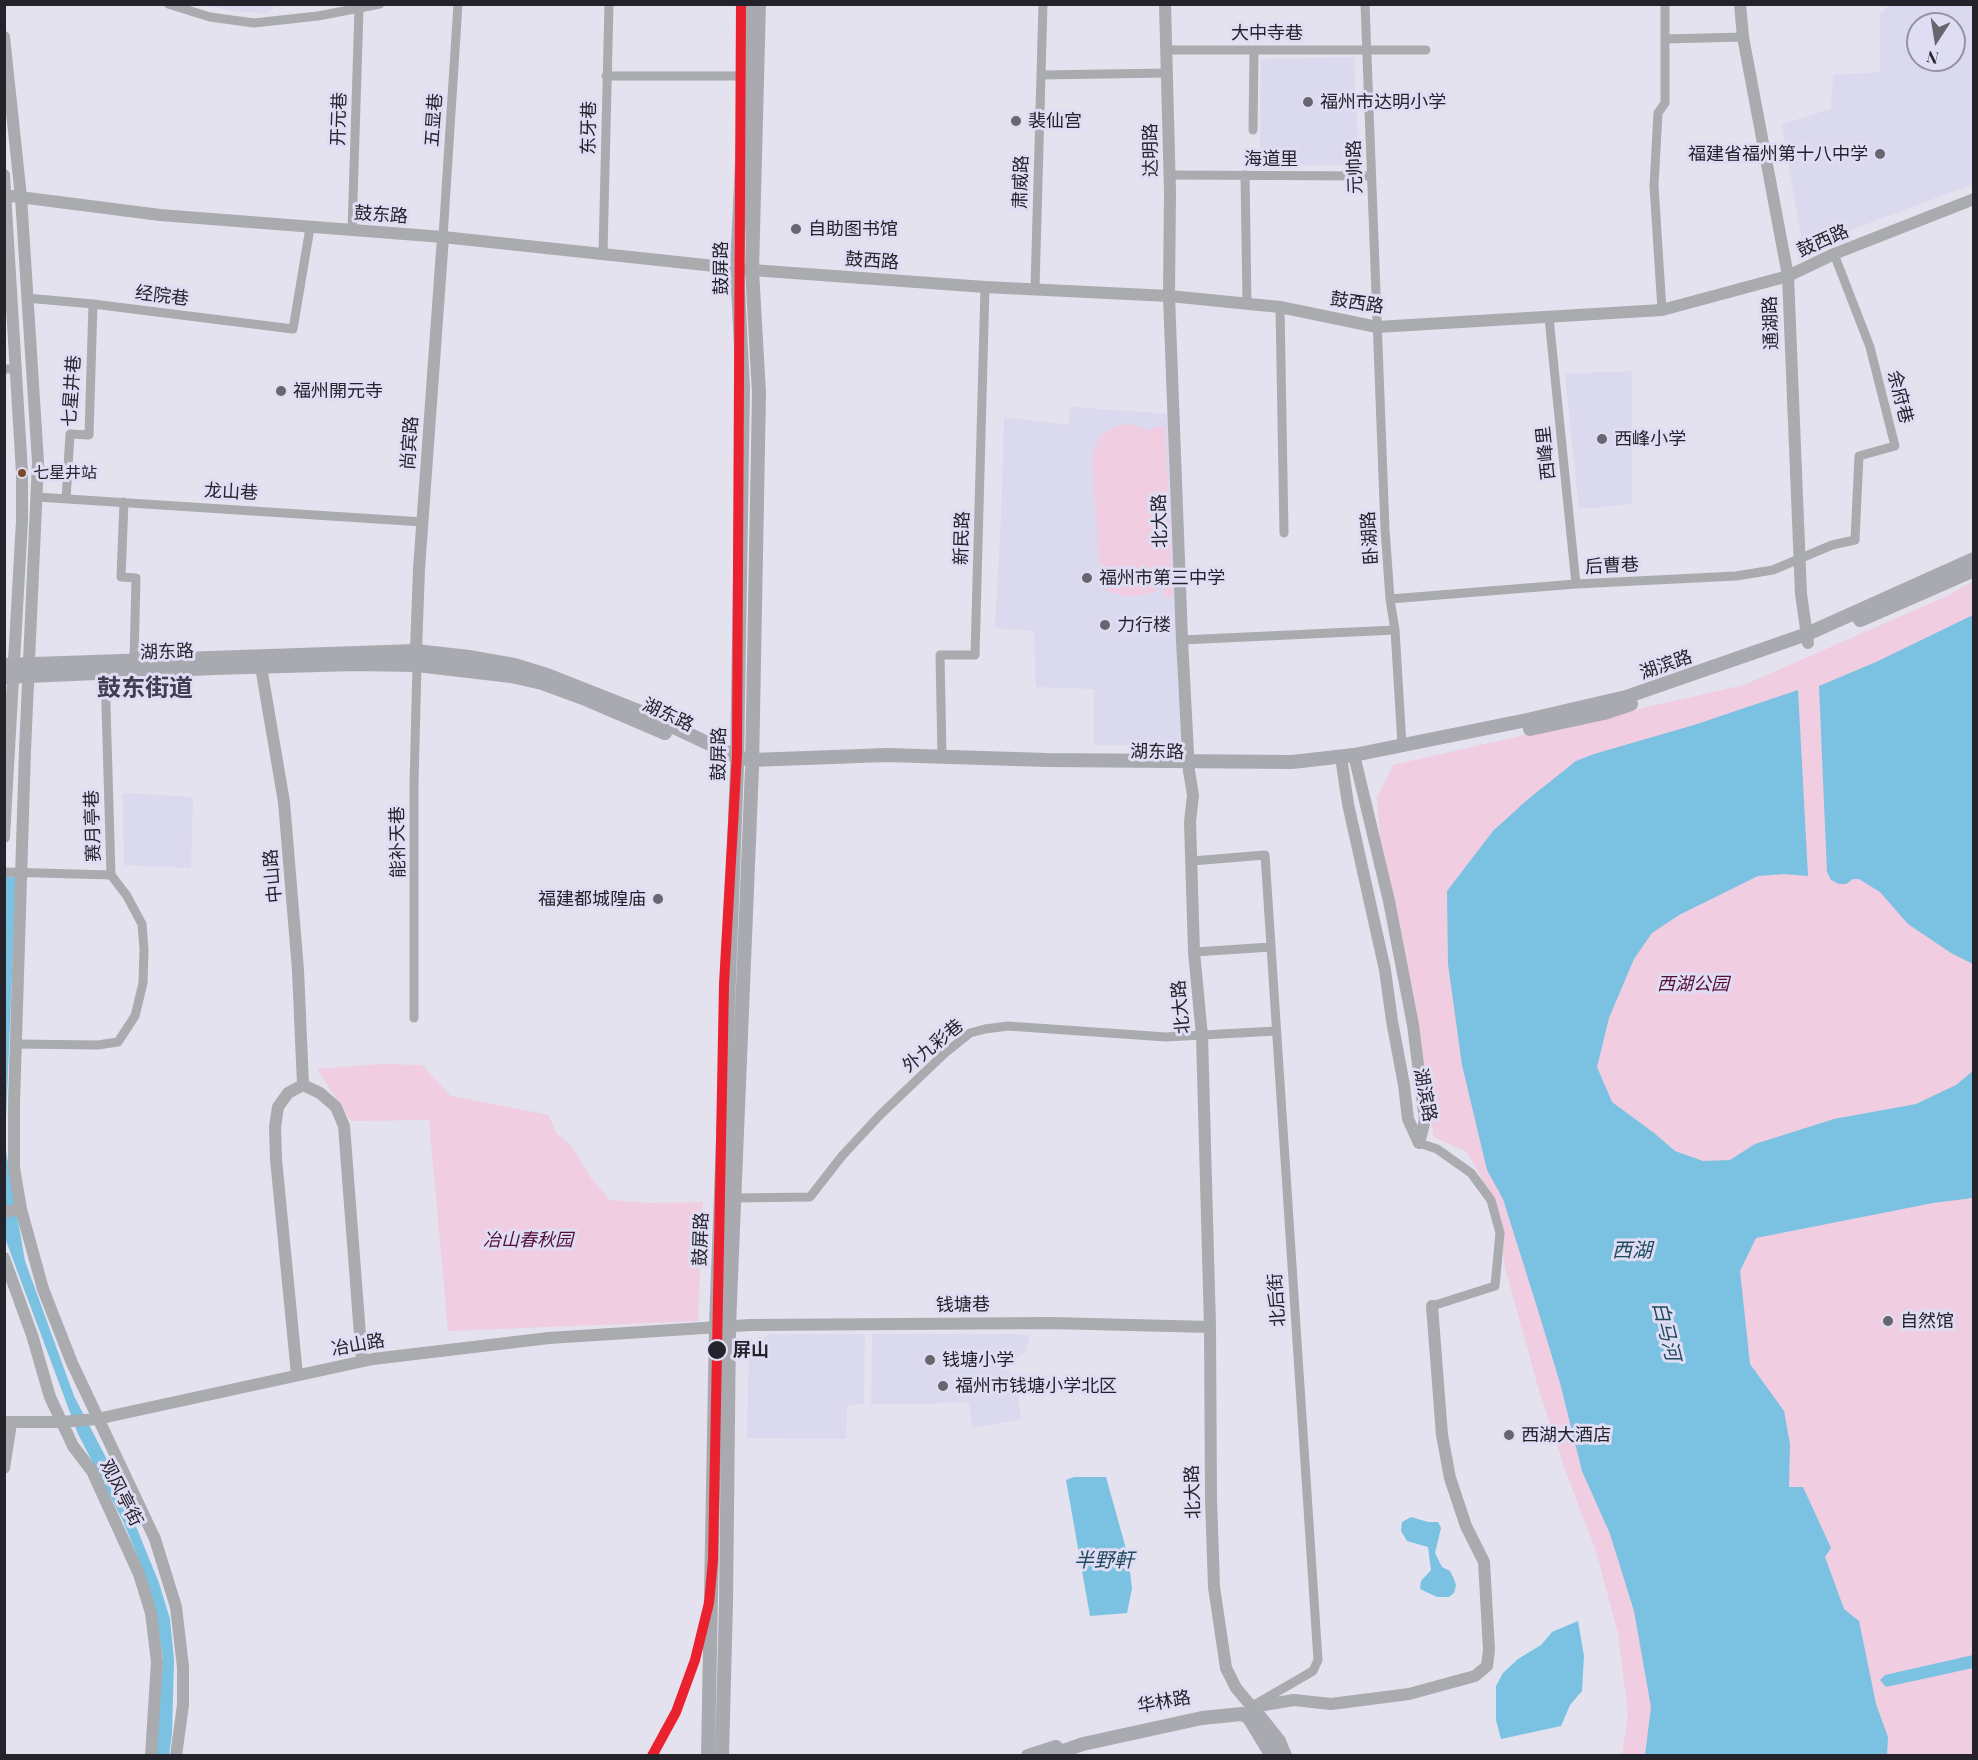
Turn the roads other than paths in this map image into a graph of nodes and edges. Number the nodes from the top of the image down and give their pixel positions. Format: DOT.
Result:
graph roads {
  1 [pos="168,4"];
  2 [pos="380,4"];
  3 [pos="458,4"];
  4 [pos="609,4"];
  5 [pos="745,4"];
  6 [pos="759,4"];
  7 [pos="1043,4"];
  8 [pos="1166,4"];
  9 [pos="1365,4"];
  10 [pos="1665,4"];
  11 [pos="1741,5"];
  12 [pos="359,9"];
  13 [pos="4,37"];
  14 [pos="1743,37"];
  15 [pos="1665,39"];
  16 [pos="1167,50"];
  17 [pos="1254,50"];
  18 [pos="1367,50"];
  19 [pos="1426,50"];
  20 [pos="1168,74"];
  21 [pos="1041,75"];
  22 [pos="606,76"];
  23 [pos="746,76"];
  24 [pos="1253,130"];
  25 [pos="4,175"];
  26 [pos="1169,175"];
  27 [pos="1245,176"];
  28 [pos="1371,176"];
  29 [pos="5,195"];
  30 [pos="21,196"];
  31 [pos="1974,199"];
  32 [pos="310,228"];
  33 [pos="352,231"];
  34 [pos="443,237"];
  35 [pos="603,253"];
  36 [pos="1834,254"];
  37 [pos="737,268"];
  38 [pos="752,270"];
  39 [pos="1788,276"];
  40 [pos="985,287"];
  41 [pos="1035,288"];
  42 [pos="1169,296"];
  43 [pos="27,298"];
  44 [pos="1247,303"];
  45 [pos="93,304"];
  46 [pos="1280,307"];
  47 [pos="1662,310"];
  48 [pos="1549,318"];
  49 [pos="1377,327"];
  50 [pos="11,369"];
  51 [pos="37,497"];
  52 [pos="66,499"];
  53 [pos="124,502"];
  54 [pos="423,522"];
  55 [pos="1284,533"];
  56 [pos="1832,545"];
  57 [pos="1800,558"];
  58 [pos="1974,558"];
  59 [pos="1974,570"];
  60 [pos="1576,584"];
  61 [pos="1390,599"];
  62 [pos="1395,630"];
  63 [pos="1807,639"];
  64 [pos="1182,640"];
  65 [pos="417,658"];
  66 [pos="134,661"];
  67 [pos="261,667"];
  68 [pos="9,671"];
  69 [pos="29,671"];
  70 [pos="105,672"];
  71 [pos="1402,745"];
  72 [pos="942,756"];
  73 [pos="1348,760"];
  74 [pos="737,762"];
  75 [pos="752,764"];
  76 [pos="1189,766"];
  77 [pos="4,837"];
  78 [pos="1192,861"];
  79 [pos="4,872"];
  80 [pos="22,873"];
  81 [pos="111,875"];
  82 [pos="1271,947"];
  83 [pos="1194,952"];
  84 [pos="414,1018"];
  85 [pos="1276,1031"];
  86 [pos="1202,1036"];
  87 [pos="16,1044"];
  88 [pos="303,1085"];
  89 [pos="1419,1143"];
  90 [pos="735,1198"];
  91 [pos="21,1209"];
  92 [pos="4,1212"];
  93 [pos="4,1258"];
  94 [pos="1432,1306"];
  95 [pos="723,1326"];
  96 [pos="1210,1327"];
  97 [pos="362,1361"];
  98 [pos="297,1375"];
  99 [pos="97,1419"];
  100 [pos="8,1422"];
  101 [pos="61,1422"];
  102 [pos="4,1468"];
  103 [pos="1250,1712"];
  104 [pos="151,1755"];
  105 [pos="176,1755"];
  106 [pos="708,1755"];
  107 [pos="722,1755"];
  108 [pos="1028,1755"];
  109 [pos="1048,1755"];
  110 [pos="1272,1755"];
  111 [pos="1285,1755"];
  1 -- 12 [label="street"];
  2 -- 12 [label="street"];
  3 -- 34 [label="street, 五显巷"];
  4 -- 22 [label="street, 东牙巷"];
  5 -- 23 [label="main road, 鼓屏路"];
  6 -- 38 [label="main road, 鼓屏路"];
  7 -- 21 [label="street, 肃威路"];
  8 -- 16 [label="street, 达明路"];
  9 -- 18 [label="street, 元帅路"];
  10 -- 15 [label="street"];
  11 -- 14 [label="street, 通湖路"];
  12 -- 33 [label="street, 开元巷"];
  13 -- 30 [label="street, 观风亭街"];
  14 -- 15 [label="street"];
  14 -- 39 [label="street, 通湖路"];
  15 -- 47 [label="street"];
  16 -- 17 [label="street, 大中寺巷"];
  16 -- 20 [label="street, 达明路"];
  17 -- 18 [label="street, 大中寺巷"];
  17 -- 24 [label="street"];
  18 -- 19 [label="street, 大中寺巷"];
  18 -- 28 [label="street, 元帅路"];
  20 -- 21 [label="street"];
  20 -- 26 [label="street, 达明路"];
  21 -- 41 [label="street, 肃威路"];
  22 -- 23 [label="street"];
  22 -- 35 [label="street, 东牙巷"];
  23 -- 37 [label="main road, 鼓屏路"];
  25 -- 29 [label="street"];
  26 -- 27 [label="street, 海道里"];
  26 -- 42 [label="street, 达明路"];
  27 -- 28 [label="street, 海道里"];
  27 -- 44 [label="street"];
  28 -- 49 [label="street, 元帅路"];
  29 -- 30 [label="street, 鼓东路"];
  29 -- 50 [label="street"];
  30 -- 32 [label="street, 鼓东路"];
  30 -- 43 [label="street, 观风亭街"];
  31 -- 36 [label="street, 鼓西路"];
  32 -- 33 [label="street, 鼓东路"];
  32 -- 45 [label="street, 经院巷"];
  33 -- 34 [label="street, 鼓东路"];
  34 -- 35 [label="street, 鼓东路"];
  34 -- 54 [label="street, 尚宾路"];
  35 -- 37 [label="street, 鼓东路"];
  36 -- 39 [label="street, 鼓西路"];
  36 -- 56 [label="street, 余府巷"];
  37 -- 38 [label="street, 鼓东路"];
  37 -- 74 [label="main road, 鼓屏路"];
  38 -- 40 [label="street, 鼓西路"];
  38 -- 75 [label="main road, 鼓屏路"];
  39 -- 47 [label="street, 鼓西路"];
  39 -- 57 [label="street, 通湖路"];
  40 -- 41 [label="street, 鼓西路"];
  40 -- 72 [label="street, 新民路"];
  41 -- 42 [label="street, 鼓西路"];
  42 -- 44 [label="street, 鼓西路"];
  42 -- 64 [label="street, 北大路"];
  43 -- 45 [label="street, 经院巷"];
  43 -- 51 [label="street, 观风亭街"];
  44 -- 46 [label="street, 鼓西路"];
  45 -- 52 [label="street, 七星井巷"];
  46 -- 49 [label="street, 鼓西路"];
  46 -- 55 [label="street"];
  47 -- 48 [label="street, 鼓西路"];
  48 -- 49 [label="street, 鼓西路"];
  48 -- 60 [label="street, 西峰里"];
  49 -- 61 [label="street, 卧湖路"];
  50 -- 68 [label="street"];
  51 -- 52 [label="street, 龙山巷"];
  51 -- 69 [label="street, 观风亭街"];
  52 -- 53 [label="street, 龙山巷"];
  53 -- 54 [label="street, 龙山巷"];
  53 -- 66 [label="street"];
  54 -- 65 [label="street, 尚宾路"];
  56 -- 57 [label="street, 后曹巷"];
  57 -- 60 [label="street, 后曹巷"];
  57 -- 63 [label="street, 通湖路"];
  58 -- 63 [label="main road, 湖滨路"];
  59 -- 63 [label="main road, 湖滨路"];
  60 -- 61 [label="street, 后曹巷"];
  61 -- 62 [label="street, 卧湖路"];
  62 -- 64 [label="street"];
  62 -- 71 [label="street, 卧湖路"];
  63 -- 71 [label="main road, 湖滨路"];
  63 -- 73 [label="main road, 湖滨路"];
  64 -- 76 [label="street, 北大路"];
  65 -- 66 [label="main road, 湖东路"];
  65 -- 67 [label="main road, 湖东路"];
  65 -- 74 [label="main road, 湖东路"];
  65 -- 84 [label="street, 能补天巷"];
  66 -- 69 [label="main road, 湖东路"];
  67 -- 70 [label="main road, 湖东路"];
  67 -- 88 [label="street, 中山路"];
  68 -- 69 [label="main road, 湖东路"];
  68 -- 77 [label="street"];
  69 -- 70 [label="main road, 湖东路"];
  69 -- 80 [label="street, 观风亭街"];
  70 -- 81 [label="street, 赛月亭巷"];
  71 -- 73 [label="main road, 湖滨路"];
  72 -- 75 [label="main road, 湖东路"];
  72 -- 76 [label="main road, 湖东路"];
  73 -- 76 [label="main road, 湖东路"];
  73 -- 89 [label="street, 湖滨路"];
  73 -- 89 [label="street, 湖滨路"];
  74 -- 75 [label="main road, 湖东路"];
  74 -- 95 [label="main road, 鼓屏路"];
  75 -- 76 [label="main road, 湖东路"];
  75 -- 90 [label="main road, 鼓屏路"];
  76 -- 78 [label="street, 北大路"];
  78 -- 82 [label="street, 北后街"];
  78 -- 83 [label="street, 北大路"];
  79 -- 80 [label="street"];
  80 -- 81 [label="street"];
  80 -- 87 [label="street, 观风亭街"];
  81 -- 87 [label="street, 赛月亭巷"];
  82 -- 83 [label="street"];
  82 -- 85 [label="street, 北后街"];
  83 -- 86 [label="street, 北大路"];
  85 -- 86 [label="street, 外九彩巷"];
  85 -- 103 [label="street, 北后街"];
  86 -- 90 [label="street, 外九彩巷"];
  86 -- 96 [label="street, 北大路"];
  87 -- 91 [label="street, 观风亭街"];
  88 -- 97 [label="street"];
  88 -- 98 [label="street"];
  89 -- 94 [label="street"];
  90 -- 95 [label="main road, 鼓屏路"];
  91 -- 92 [label="street"];
  91 -- 99 [label="street, 观风亭街"];
  93 -- 101 [label="street, 观风亭街"];
  94 -- 103 [label="street"];
  95 -- 96 [label="street, 钱塘巷"];
  95 -- 97 [label="street, 冶山路"];
  95 -- 106 [label="main road, 鼓屏路"];
  95 -- 107 [label="main road, 鼓屏路"];
  96 -- 103 [label="street, 北大路"];
  97 -- 98 [label="street, 冶山路"];
  98 -- 99 [label="street, 冶山路"];
  99 -- 101 [label="street, 冶山路"];
  99 -- 105 [label="street, 观风亭街"];
  100 -- 101 [label="street, 冶山路"];
  100 -- 102 [label="street"];
  101 -- 104 [label="street, 观风亭街"];
  103 -- 108 [label="main road, 华林路"];
  103 -- 109 [label="main road, 华林路"];
  103 -- 110 [label="main road"];
  103 -- 111 [label="main road"];
}
